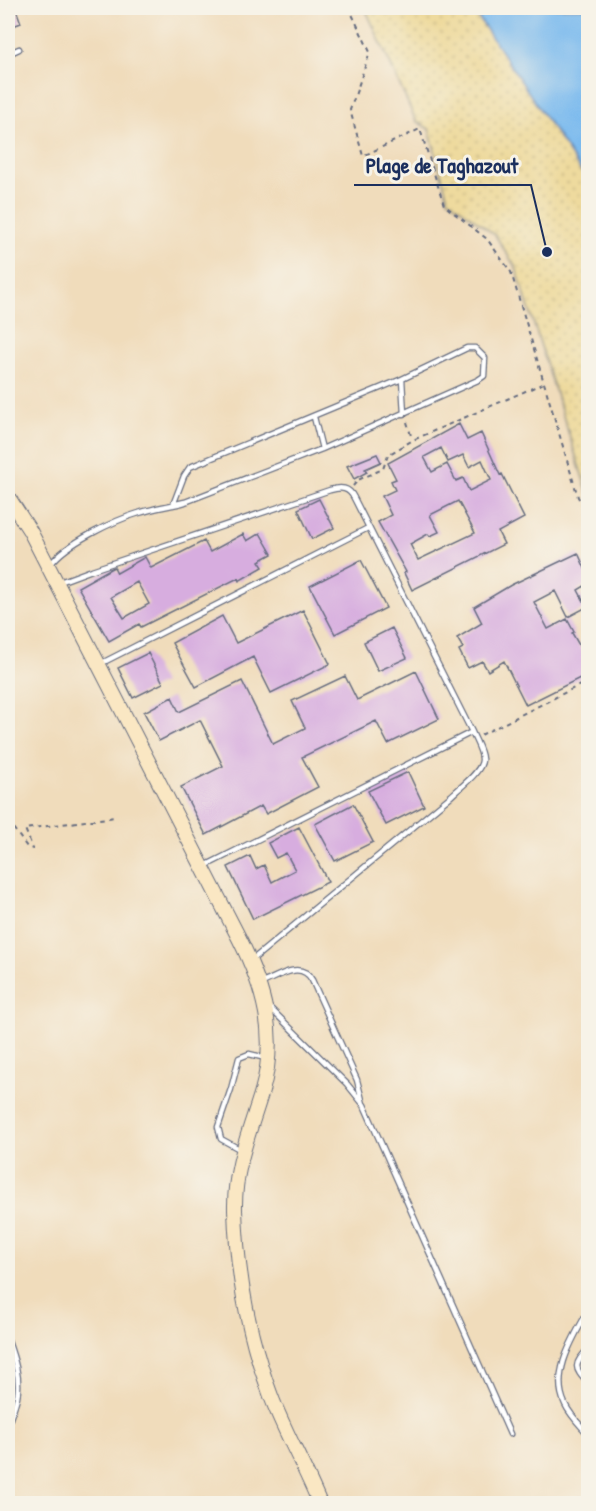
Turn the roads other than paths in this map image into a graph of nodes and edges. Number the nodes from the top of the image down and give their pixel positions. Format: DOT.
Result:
graph roads {
  1 [pos="20,49"];
  2 [pos="8,54"];
  3 [pos="402,379"];
  4 [pos="404,414"];
  5 [pos="314,417"];
  6 [pos="322,449"];
  7 [pos="8,497"];
  8 [pos="173,505"];
  9 [pos="368,528"];
  10 [pos="49,567"];
  11 [pos="57,583"];
  12 [pos="98,665"];
  13 [pos="472,732"];
  14 [pos="203,868"];
  15 [pos="250,962"];
  16 [pos="259,984"];
  17 [pos="266,1004"];
  18 [pos="268,1059"];
  19 [pos="364,1105"];
  20 [pos="243,1151"];
  21 [pos="588,1311"];
  22 [pos="8,1341"];
  23 [pos="588,1348"];
  24 [pos="588,1383"];
  25 [pos="8,1424"];
  26 [pos="510,1434"];
  27 [pos="588,1434"];
  28 [pos="320,1503"];
  1 -- 2 [label="lane"];
  3 -- 4 [label="lane"];
  3 -- 4 [label="lane"];
  3 -- 5 [label="lane"];
  4 -- 6 [label="lane"];
  5 -- 6 [label="lane"];
  5 -- 8 [label="lane"];
  6 -- 8 [label="lane"];
  7 -- 10 [label="street"];
  8 -- 10 [label="lane"];
  9 -- 11 [label="lane"];
  9 -- 12 [label="lane"];
  9 -- 13 [label="lane"];
  10 -- 11 [label="street"];
  11 -- 12 [label="street"];
  12 -- 14 [label="street"];
  13 -- 14 [label="lane"];
  13 -- 15 [label="lane"];
  14 -- 15 [label="street"];
  15 -- 16 [label="street"];
  16 -- 17 [label="street"];
  16 -- 19 [label="lane"];
  17 -- 18 [label="street"];
  17 -- 19 [label="lane"];
  18 -- 20 [label="street"];
  18 -- 20 [label="lane"];
  19 -- 26 [label="lane"];
  20 -- 28 [label="street"];
  21 -- 27 [label="lane"];
  22 -- 25 [label="lane"];
  23 -- 24 [label="lane"];
}
